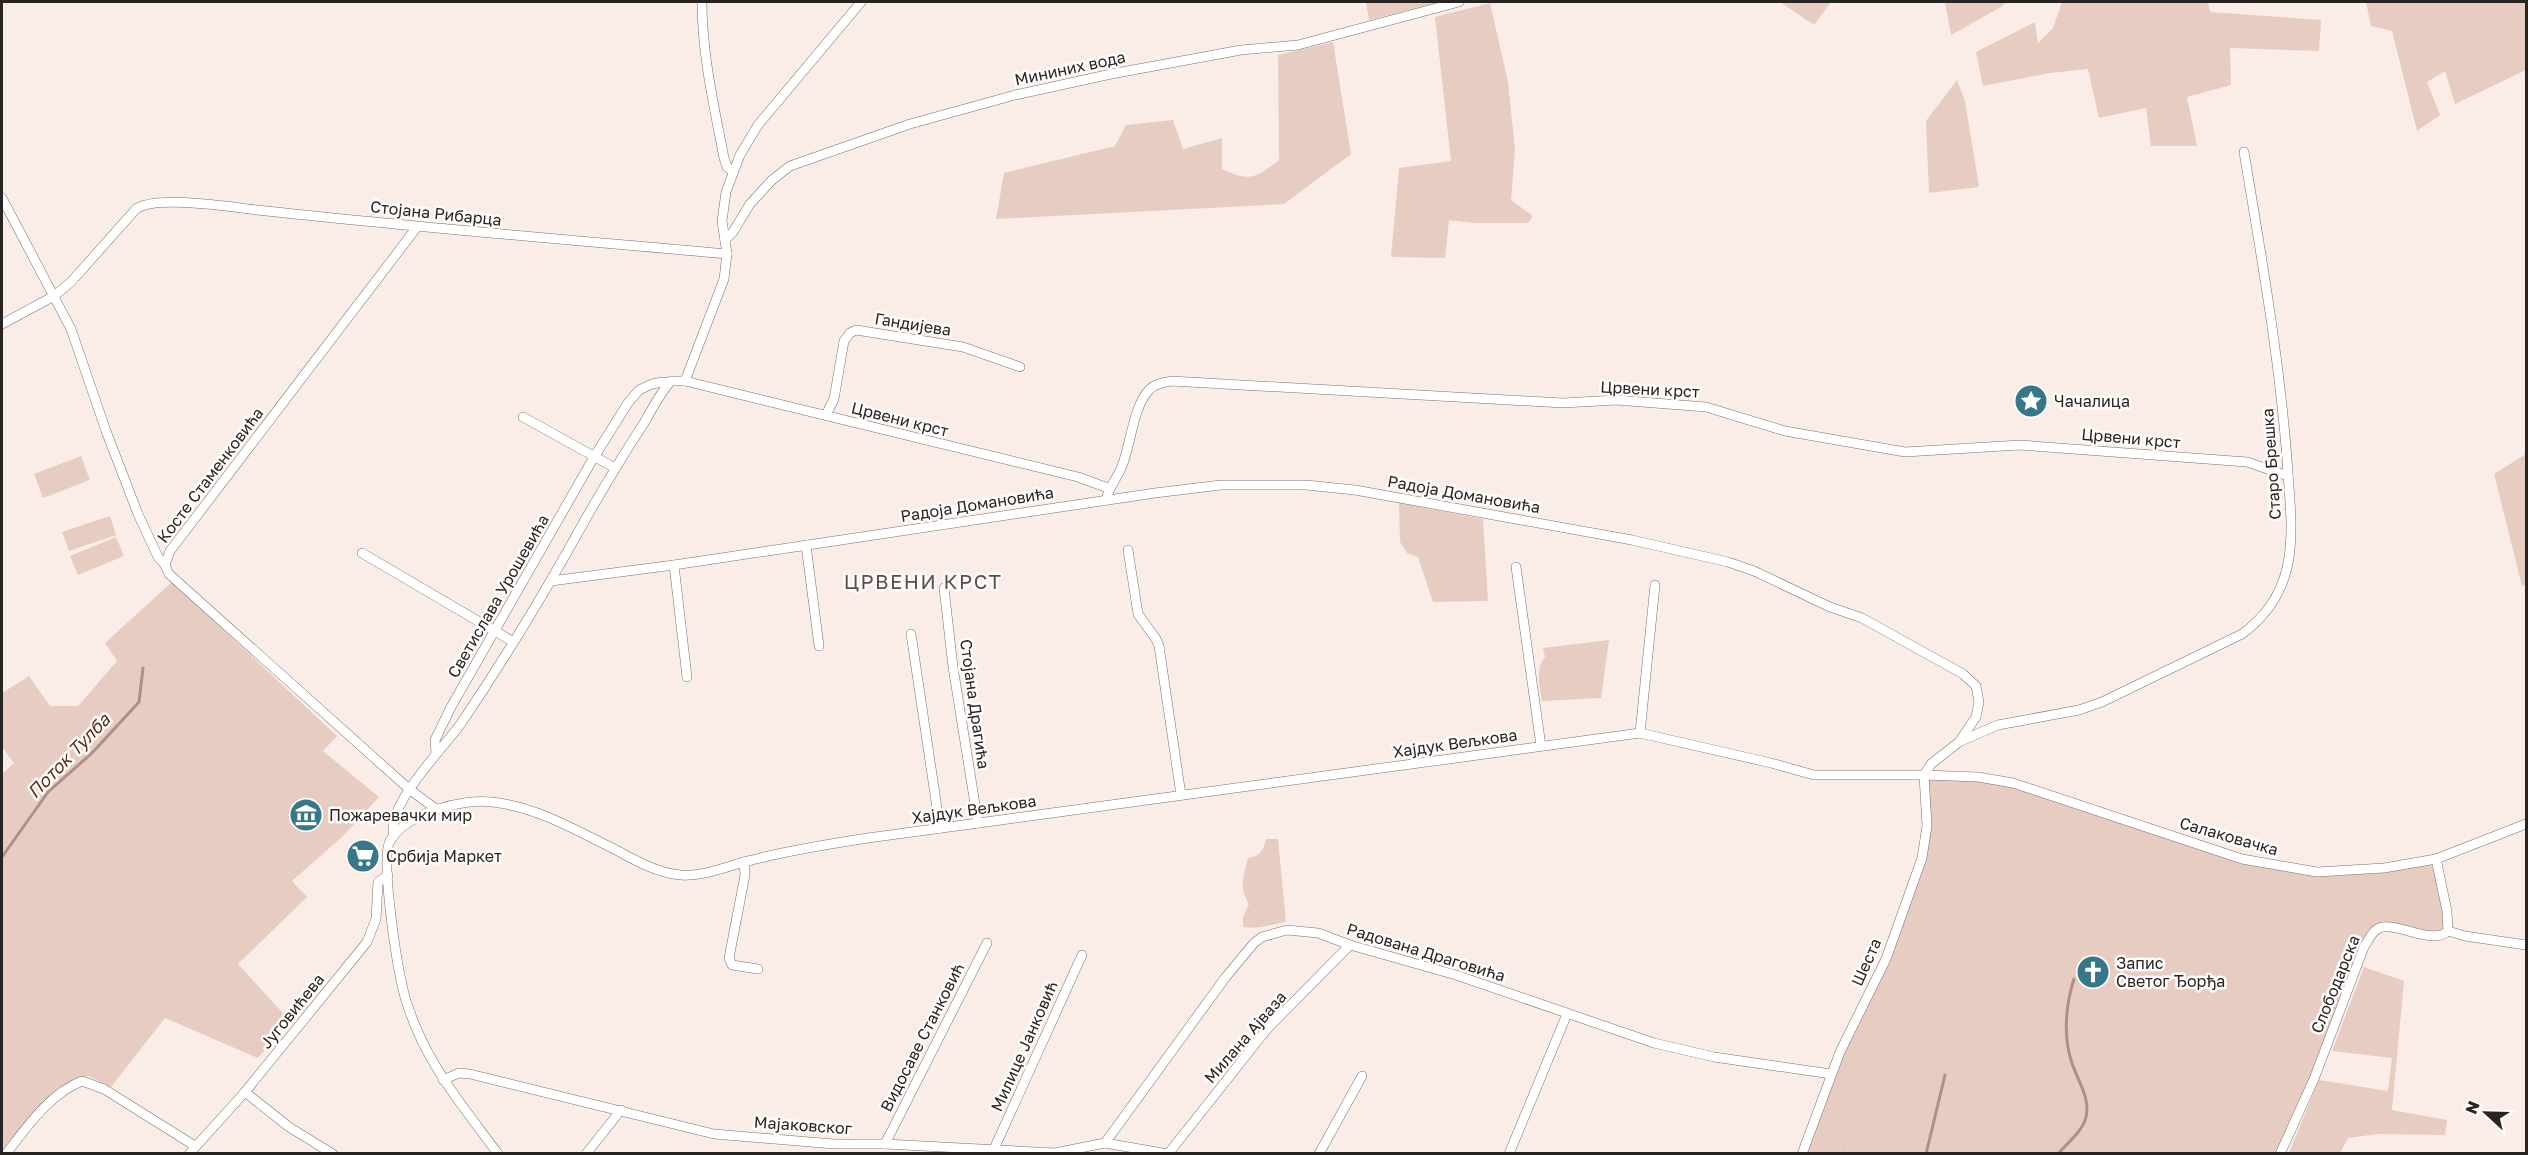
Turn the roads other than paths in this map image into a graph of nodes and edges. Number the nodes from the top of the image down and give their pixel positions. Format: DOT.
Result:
graph roads {
  1 [pos="702,2"];
  2 [pos="861,2"];
  3 [pos="1459,2"];
  4 [pos="2244,152"];
  5 [pos="733,172"];
  6 [pos="2,198"];
  7 [pos="417,227"];
  8 [pos="725,240"];
  9 [pos="727,254"];
  10 [pos="54,296"];
  11 [pos="2,324"];
  12 [pos="1020,367"];
  13 [pos="685,381"];
  14 [pos="669,383"];
  15 [pos="826,415"];
  16 [pos="523,417"];
  17 [pos="594,457"];
  18 [pos="615,468"];
  19 [pos="2288,476"];
  20 [pos="1108,488"];
  21 [pos="1106,500"];
  22 [pos="806,545"];
  23 [pos="1128,550"];
  24 [pos="362,553"];
  25 [pos="165,565"];
  26 [pos="674,565"];
  27 [pos="1516,567"];
  28 [pos="551,581"];
  29 [pos="1655,585"];
  30 [pos="944,588"];
  31 [pos="496,631"];
  32 [pos="911,634"];
  33 [pos="512,641"];
  34 [pos="819,646"];
  35 [pos="687,677"];
  36 [pos="1640,733"];
  37 [pos="1959,742"];
  38 [pos="1541,746"];
  39 [pos="436,753"];
  40 [pos="1924,775"];
  41 [pos="410,789"];
  42 [pos="1181,795"];
  43 [pos="436,809"];
  44 [pos="978,823"];
  45 [pos="2526,824"];
  46 [pos="940,828"];
  47 [pos="394,836"];
  48 [pos="2436,859"];
  49 [pos="744,862"];
  50 [pos="387,875"];
  51 [pos="2448,931"];
  52 [pos="987,943"];
  53 [pos="1350,945"];
  54 [pos="2526,945"];
  55 [pos="1082,955"];
  56 [pos="758,969"];
  57 [pos="1567,1014"];
  58 [pos="1831,1074"];
  59 [pos="1362,1076"];
  60 [pos="443,1080"];
  61 [pos="245,1092"];
  62 [pos="621,1110"];
  63 [pos="1105,1143"];
  64 [pos="885,1144"];
  65 [pos="994,1149"];
  66 [pos="192,1150"];
  67 [pos="1055,1153"];
  68 [pos="6,1154"];
  69 [pos="333,1154"];
  70 [pos="498,1154"];
  71 [pos="586,1154"];
  72 [pos="1168,1154"];
  73 [pos="1319,1154"];
  74 [pos="1509,1154"];
  75 [pos="1802,1154"];
  76 [pos="2280,1154"];
  1 -- 5 [label="street"];
  2 -- 5 [label="street"];
  3 -- 8 [label="street, Мининих вода"];
  4 -- 19 [label="street, Старо Брешка"];
  5 -- 8 [label="street"];
  6 -- 10 [label="street"];
  7 -- 9 [label="street, Стојана Рибарца"];
  7 -- 10 [label="street, Стојана Рибарца"];
  7 -- 25 [label="street, Косте Стаменковића"];
  8 -- 9 [label="street"];
  9 -- 13 [label="street"];
  10 -- 11 [label="street"];
  10 -- 25 [label="street"];
  12 -- 15 [label="street, Гандијева"];
  13 -- 14 [label="street, Светислава Урошевића"];
  13 -- 15 [label="street, Црвени крст"];
  14 -- 17 [label="street, Светислава Урошевића"];
  14 -- 18 [label="street, Светислава Урошевића"];
  15 -- 20 [label="street, Црвени крст"];
  16 -- 17 [label="street"];
  17 -- 18 [label="street"];
  17 -- 31 [label="street, Светислава Урошевића"];
  18 -- 28 [label="street, Светислава Урошевића"];
  19 -- 20 [label="street, Црвени крст"];
  19 -- 37 [label="street, Старо Брешка"];
  20 -- 21 [label="street, Црвени крст"];
  21 -- 22 [label="street, Радоја Домановића"];
  21 -- 37 [label="street, Радоја Домановића"];
  22 -- 26 [label="street, Радоја Домановића"];
  22 -- 34 [label="street"];
  23 -- 42 [label="street"];
  24 -- 31 [label="street"];
  25 -- 41 [label="street, Косте Стаменковића"];
  26 -- 28 [label="street, Радоја Домановића"];
  26 -- 35 [label="street"];
  27 -- 38 [label="street"];
  28 -- 33 [label="street, Светислава Урошевића"];
  29 -- 36 [label="street"];
  30 -- 44 [label="street, Стојана Драгића"];
  31 -- 33 [label="street"];
  31 -- 39 [label="street, Светислава Урошевића"];
  32 -- 46 [label="street"];
  33 -- 39 [label="street, Светислава Урошевића"];
  36 -- 38 [label="street, Хајдук Вељкова"];
  36 -- 40 [label="street, Хајдук Вељкова"];
  37 -- 40 [label="street, Радоја Домановића"];
  38 -- 42 [label="street, Хајдук Вељкова"];
  39 -- 41 [label="street, Светислава Урошевића"];
  40 -- 48 [label="street, Салаковачка"];
  40 -- 58 [label="street, Шеста"];
  41 -- 43 [label="street, Косте Стаменковића"];
  41 -- 47 [label="street, Светислава Урошевића"];
  42 -- 44 [label="street, Хајдук Вељкова"];
  43 -- 47 [label="street, Хајдук Вељкова"];
  43 -- 49 [label="street, Хајдук Вељкова"];
  44 -- 46 [label="street, Хајдук Вељкова"];
  45 -- 48 [label="street, Салаковачка"];
  46 -- 49 [label="street, Хајдук Вељкова"];
  47 -- 50 [label="street"];
  48 -- 51 [label="street"];
  49 -- 56 [label="street"];
  50 -- 60 [label="street"];
  50 -- 61 [label="street, Југовићева"];
  51 -- 54 [label="street, Слободарска"];
  51 -- 76 [label="street, Слободарска"];
  52 -- 64 [label="street, Видосаве Станковић"];
  53 -- 57 [label="street, Радована Драговића"];
  53 -- 63 [label="street, Радована Драговића"];
  53 -- 72 [label="street, Милана Ајваза"];
  55 -- 65 [label="street, Милице Јанковић"];
  57 -- 58 [label="street, Радована Драговића"];
  57 -- 74 [label="street"];
  58 -- 75 [label="street, Шеста"];
  59 -- 73 [label="street"];
  60 -- 62 [label="street, Мајаковског"];
  60 -- 70 [label="street"];
  61 -- 66 [label="street, Југовићева"];
  61 -- 69 [label="street"];
  62 -- 64 [label="street, Мајаковског"];
  62 -- 71 [label="street"];
  63 -- 67 [label="street, Мајаковског"];
  63 -- 72 [label="street, Мајаковског"];
  64 -- 65 [label="street, Мајаковског"];
  65 -- 67 [label="street, Мајаковског"];
  66 -- 68 [label="street"];
}
